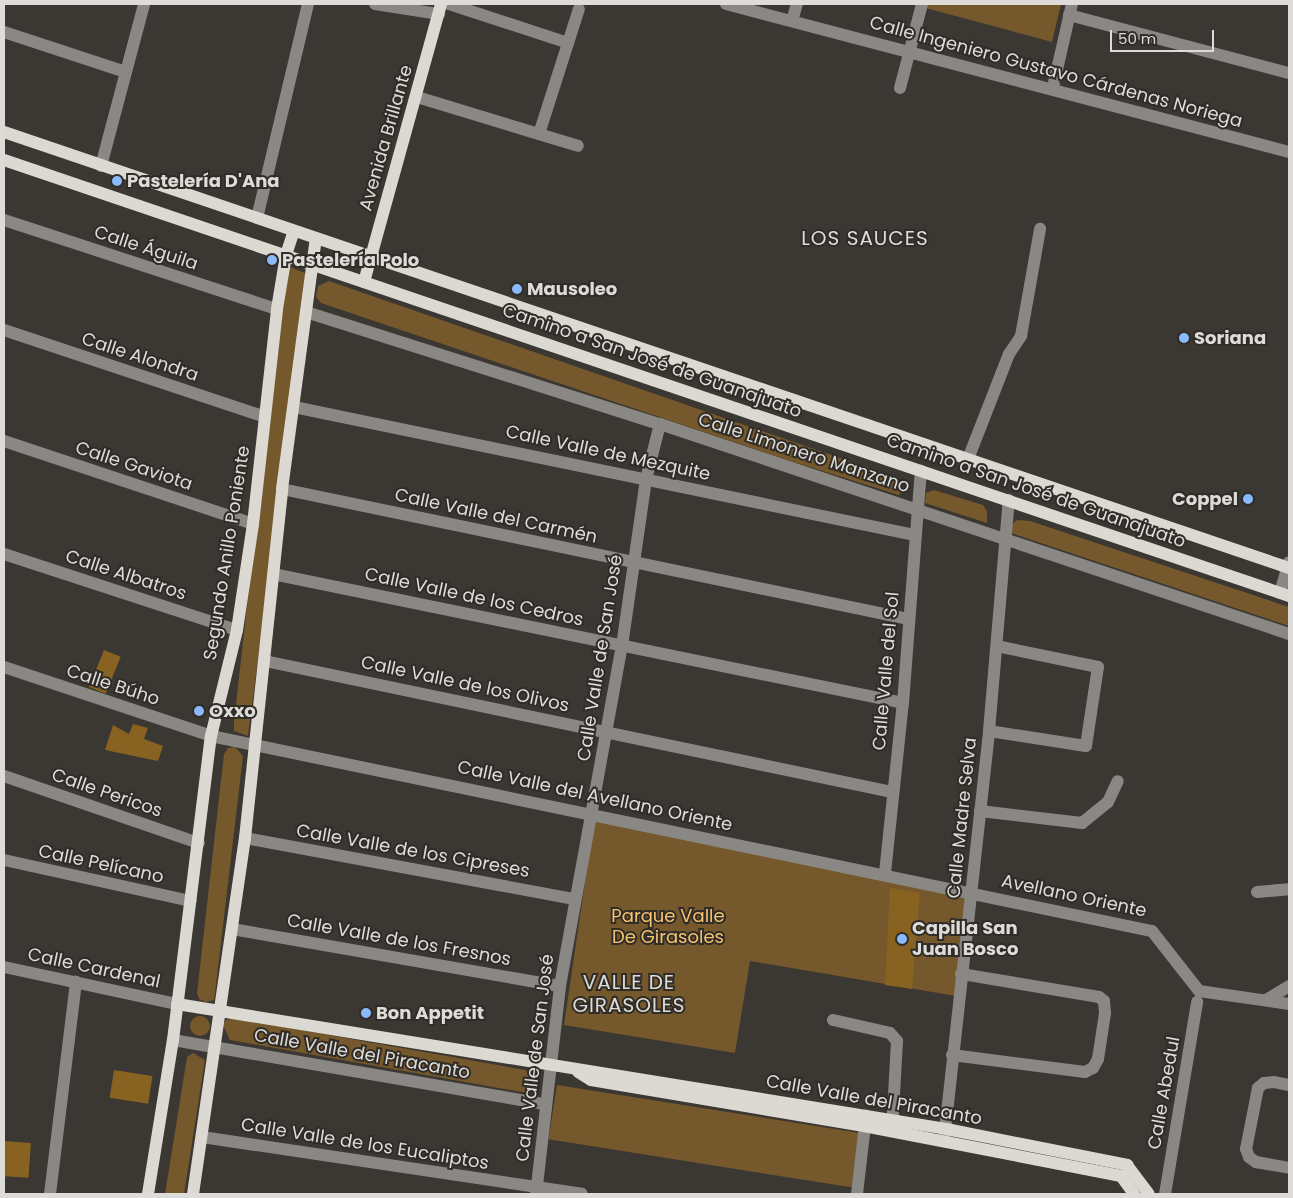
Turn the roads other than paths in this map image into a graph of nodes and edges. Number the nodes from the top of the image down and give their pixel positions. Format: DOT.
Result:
graph roads {
  1 [pos="144,4"];
  2 [pos="308,4"];
  3 [pos="375,4"];
  4 [pos="449,4"];
  5 [pos="726,4"];
  6 [pos="797,4"];
  7 [pos="922,4"];
  8 [pos="440,9"];
  9 [pos="579,9"];
  10 [pos="1071,10"];
  11 [pos="792,21"];
  12 [pos="4,32"];
  13 [pos="568,42"];
  14 [pos="910,52"];
  15 [pos="126,72"];
  16 [pos="1289,73"];
  17 [pos="1053,87"];
  18 [pos="900,88"];
  19 [pos="417,97"];
  20 [pos="4,132"];
  21 [pos="538,134"];
  22 [pos="578,146"];
  23 [pos="1289,152"];
  24 [pos="4,160"];
  25 [pos="101,166"];
  26 [pos="257,218"];
  27 [pos="4,220"];
  28 [pos="1040,229"];
  29 [pos="294,231"];
  30 [pos="316,238"];
  31 [pos="286,255"];
  32 [pos="371,256"];
  33 [pos="310,264"];
  34 [pos="364,282"];
  35 [pos="277,309"];
  36 [pos="306,312"];
  37 [pos="4,330"];
  38 [pos="294,407"];
  39 [pos="265,417"];
  40 [pos="660,424"];
  41 [pos="4,441"];
  42 [pos="968,459"];
  43 [pos="921,471"];
  44 [pos="646,479"];
  45 [pos="282,489"];
  46 [pos="1010,500"];
  47 [pos="917,509"];
  48 [pos="253,524"];
  49 [pos="914,535"];
  50 [pos="1005,539"];
  51 [pos="4,554"];
  52 [pos="633,563"];
  53 [pos="1289,566"];
  54 [pos="273,574"];
  55 [pos="1285,595"];
  56 [pos="908,619"];
  57 [pos="237,630"];
  58 [pos="1289,634"];
  59 [pos="622,646"];
  60 [pos="997,646"];
  61 [pos="265,661"];
  62 [pos="4,668"];
  63 [pos="903,703"];
  64 [pos="606,731"];
  65 [pos="989,731"];
  66 [pos="211,736"];
  67 [pos="254,744"];
  68 [pos="4,776"];
  69 [pos="1118,781"];
  70 [pos="892,792"];
  71 [pos="980,811"];
  72 [pos="593,813"];
  73 [pos="246,838"];
  74 [pos="199,843"];
  75 [pos="4,860"];
  76 [pos="884,873"];
  77 [pos="1289,889"];
  78 [pos="972,891"];
  79 [pos="1257,892"];
  80 [pos="574,899"];
  81 [pos="191,901"];
  82 [pos="232,929"];
  83 [pos="4,967"];
  84 [pos="961,974"];
  85 [pos="76,982"];
  86 [pos="560,986"];
  87 [pos="1289,986"];
  88 [pos="1198,997"];
  89 [pos="1266,1000"];
  90 [pos="177,1004"];
  91 [pos="1289,1004"];
  92 [pos="222,1010"];
  93 [pos="833,1020"];
  94 [pos="173,1040"];
  95 [pos="217,1047"];
  96 [pos="952,1055"];
  97 [pos="553,1067"];
  98 [pos="1289,1085"];
  99 [pos="545,1104"];
  100 [pos="865,1121"];
  101 [pos="893,1126"];
  102 [pos="945,1135"];
  103 [pos="202,1137"];
  104 [pos="1289,1168"];
  105 [pos="536,1191"];
  106 [pos="1164,1193"];
  107 [pos="50,1194"];
  108 [pos="148,1194"];
  109 [pos="193,1194"];
  110 [pos="582,1194"];
  111 [pos="856,1194"];
  112 [pos="1134,1194"];
  113 [pos="1149,1194"];
  1 -- 15 [label="street"];
  2 -- 26 [label="street"];
  3 -- 8 [label="street"];
  4 -- 13 [label="street"];
  5 -- 11 [label="street, Calle Ingeniero Gustavo Cárdenas Noriega"];
  6 -- 11 [label="street"];
  7 -- 14 [label="street"];
  8 -- 19 [label="main road, Avenida Brillante"];
  9 -- 13 [label="street"];
  10 -- 16 [label="street"];
  10 -- 17 [label="street"];
  11 -- 14 [label="street, Calle Ingeniero Gustavo Cárdenas Noriega"];
  12 -- 15 [label="street"];
  13 -- 21 [label="street"];
  14 -- 17 [label="street, Calle Ingeniero Gustavo Cárdenas Noriega"];
  14 -- 18 [label="street"];
  15 -- 25 [label="street"];
  17 -- 23 [label="street, Calle Ingeniero Gustavo Cárdenas Noriega"];
  19 -- 21 [label="street"];
  19 -- 32 [label="main road, Avenida Brillante"];
  20 -- 25 [label="main road, Camino a San José de Guanajuato"];
  21 -- 22 [label="street"];
  24 -- 31 [label="main road, Camino a San José de Guanajuato"];
  25 -- 26 [label="main road, Camino a San José de Guanajuato"];
  26 -- 29 [label="main road, Camino a San José de Guanajuato"];
  27 -- 35 [label="street, Calle Águila"];
  28 -- 42 [label="street"];
  29 -- 30 [label="main road, Camino a San José de Guanajuato"];
  29 -- 31 [label="main road, Segundo Anillo Poniente"];
  30 -- 32 [label="main road, Camino a San José de Guanajuato"];
  30 -- 33 [label="main road"];
  31 -- 33 [label="main road, Camino a San José de Guanajuato"];
  31 -- 35 [label="main road, Segundo Anillo Poniente"];
  32 -- 34 [label="main road, Avenida Brillante"];
  32 -- 42 [label="main road, Camino a San José de Guanajuato"];
  33 -- 34 [label="main road, Camino a San José de Guanajuato"];
  33 -- 36 [label="main road"];
  34 -- 43 [label="main road, Camino a San José de Guanajuato"];
  35 -- 39 [label="main road, Segundo Anillo Poniente"];
  36 -- 38 [label="main road"];
  36 -- 40 [label="street, Calle Limonero Manzano"];
  37 -- 39 [label="street, Calle Alondra"];
  38 -- 44 [label="street, Calle Valle de Mezquite"];
  38 -- 45 [label="main road"];
  39 -- 48 [label="main road, Segundo Anillo Poniente"];
  40 -- 44 [label="street, Calle Valle de San José"];
  40 -- 47 [label="street, Calle Limonero Manzano"];
  41 -- 48 [label="street, Calle Gaviota"];
  42 -- 53 [label="main road, Camino a San José de Guanajuato"];
  43 -- 46 [label="main road, Camino a San José de Guanajuato"];
  43 -- 47 [label="street, Calle Valle del Sol"];
  44 -- 49 [label="street, Calle Valle de Mezquite"];
  44 -- 52 [label="street, Calle Valle de San José"];
  45 -- 52 [label="street, Calle Valle del Carmén"];
  45 -- 54 [label="main road"];
  46 -- 50 [label="street, Calle Madre Selva"];
  46 -- 55 [label="main road, Camino a San José de Guanajuato"];
  47 -- 49 [label="street, Calle Valle del Sol"];
  47 -- 50 [label="street, Calle Limonero Manzano"];
  48 -- 57 [label="main road, Segundo Anillo Poniente"];
  49 -- 56 [label="street, Calle Valle del Sol"];
  50 -- 58 [label="street, Calle Limonero Manzano"];
  50 -- 60 [label="street, Calle Madre Selva"];
  51 -- 57 [label="street, Calle Albatros"];
  52 -- 56 [label="street, Calle Valle del Carmén"];
  52 -- 59 [label="street, Calle Valle de San José"];
  53 -- 55 [label="street"];
  54 -- 59 [label="street, Calle Valle de los Cedros"];
  54 -- 61 [label="main road"];
  56 -- 63 [label="street, Calle Valle del Sol"];
  57 -- 66 [label="main road, Segundo Anillo Poniente"];
  59 -- 63 [label="street, Calle Valle de los Cedros"];
  59 -- 64 [label="street, Calle Valle de San José"];
  60 -- 65 [label="street, Calle Madre Selva"];
  60 -- 65 [label="street"];
  61 -- 64 [label="street, Calle Valle de los Olivos"];
  61 -- 67 [label="main road"];
  62 -- 66 [label="street, Calle Búho"];
  63 -- 70 [label="street, Calle Valle del Sol"];
  64 -- 70 [label="street, Calle Valle de los Olivos"];
  64 -- 72 [label="street, Calle Valle de San José"];
  65 -- 71 [label="street, Calle Madre Selva"];
  66 -- 67 [label="street, Calle Valle del Avellano Oriente"];
  66 -- 74 [label="main road, Segundo Anillo Poniente"];
  67 -- 72 [label="street, Calle Valle del Avellano Oriente"];
  67 -- 73 [label="main road"];
  68 -- 74 [label="street, Calle Pericos"];
  69 -- 71 [label="street"];
  70 -- 76 [label="street, Calle Valle del Sol"];
  71 -- 78 [label="street, Calle Madre Selva"];
  72 -- 76 [label="street, Calle Valle del Avellano Oriente"];
  72 -- 80 [label="street, Calle Valle de San José"];
  73 -- 80 [label="street, Calle Valle de los Cipreses"];
  73 -- 82 [label="main road"];
  74 -- 81 [label="main road, Segundo Anillo Poniente"];
  75 -- 81 [label="street, Calle Pelícano"];
  76 -- 78 [label="street, Calle Valle del Avellano Oriente"];
  77 -- 79 [label="street"];
  78 -- 84 [label="street, Calle Madre Selva"];
  78 -- 88 [label="street, Avellano Oriente"];
  80 -- 86 [label="street, Calle Valle de San José"];
  81 -- 90 [label="main road, Segundo Anillo Poniente"];
  82 -- 86 [label="street, Calle Valle de los Fresnos"];
  82 -- 92 [label="main road"];
  83 -- 85 [label="street, Calle Cardenal"];
  84 -- 96 [label="street, Calle Madre Selva"];
  84 -- 96 [label="street"];
  85 -- 90 [label="street, Calle Cardenal"];
  85 -- 107 [label="street"];
  86 -- 97 [label="street, Calle Valle de San José"];
  87 -- 89 [label="street"];
  88 -- 89 [label="street"];
  88 -- 106 [label="street, Calle Abedul"];
  89 -- 91 [label="street"];
  90 -- 92 [label="main road, Calle Valle del Piracanto"];
  90 -- 94 [label="main road, Segundo Anillo Poniente"];
  92 -- 95 [label="main road"];
  92 -- 97 [label="main road, Calle Valle del Piracanto"];
  93 -- 101 [label="street"];
  94 -- 95 [label="street, Calle Valle del Piracanto"];
  94 -- 108 [label="main road, Segundo Anillo Poniente"];
  95 -- 99 [label="street, Calle Valle del Piracanto"];
  95 -- 103 [label="main road"];
  96 -- 102 [label="street, Calle Madre Selva"];
  97 -- 99 [label="street, Calle Valle de San José"];
  97 -- 100 [label="main road, Calle Valle del Piracanto"];
  98 -- 104 [label="street"];
  99 -- 105 [label="street, Calle Valle de San José"];
  100 -- 101 [label="main road, Calle Valle del Piracanto"];
  100 -- 111 [label="street"];
  101 -- 102 [label="main road, Calle Valle del Piracanto"];
  102 -- 112 [label="main road, Calle Valle del Piracanto"];
  102 -- 113 [label="main road, Calle Valle del Piracanto"];
  103 -- 105 [label="street, Calle Valle de los Eucaliptos"];
  103 -- 109 [label="main road"];
  105 -- 110 [label="street, Calle Valle de los Eucaliptos"];
}
